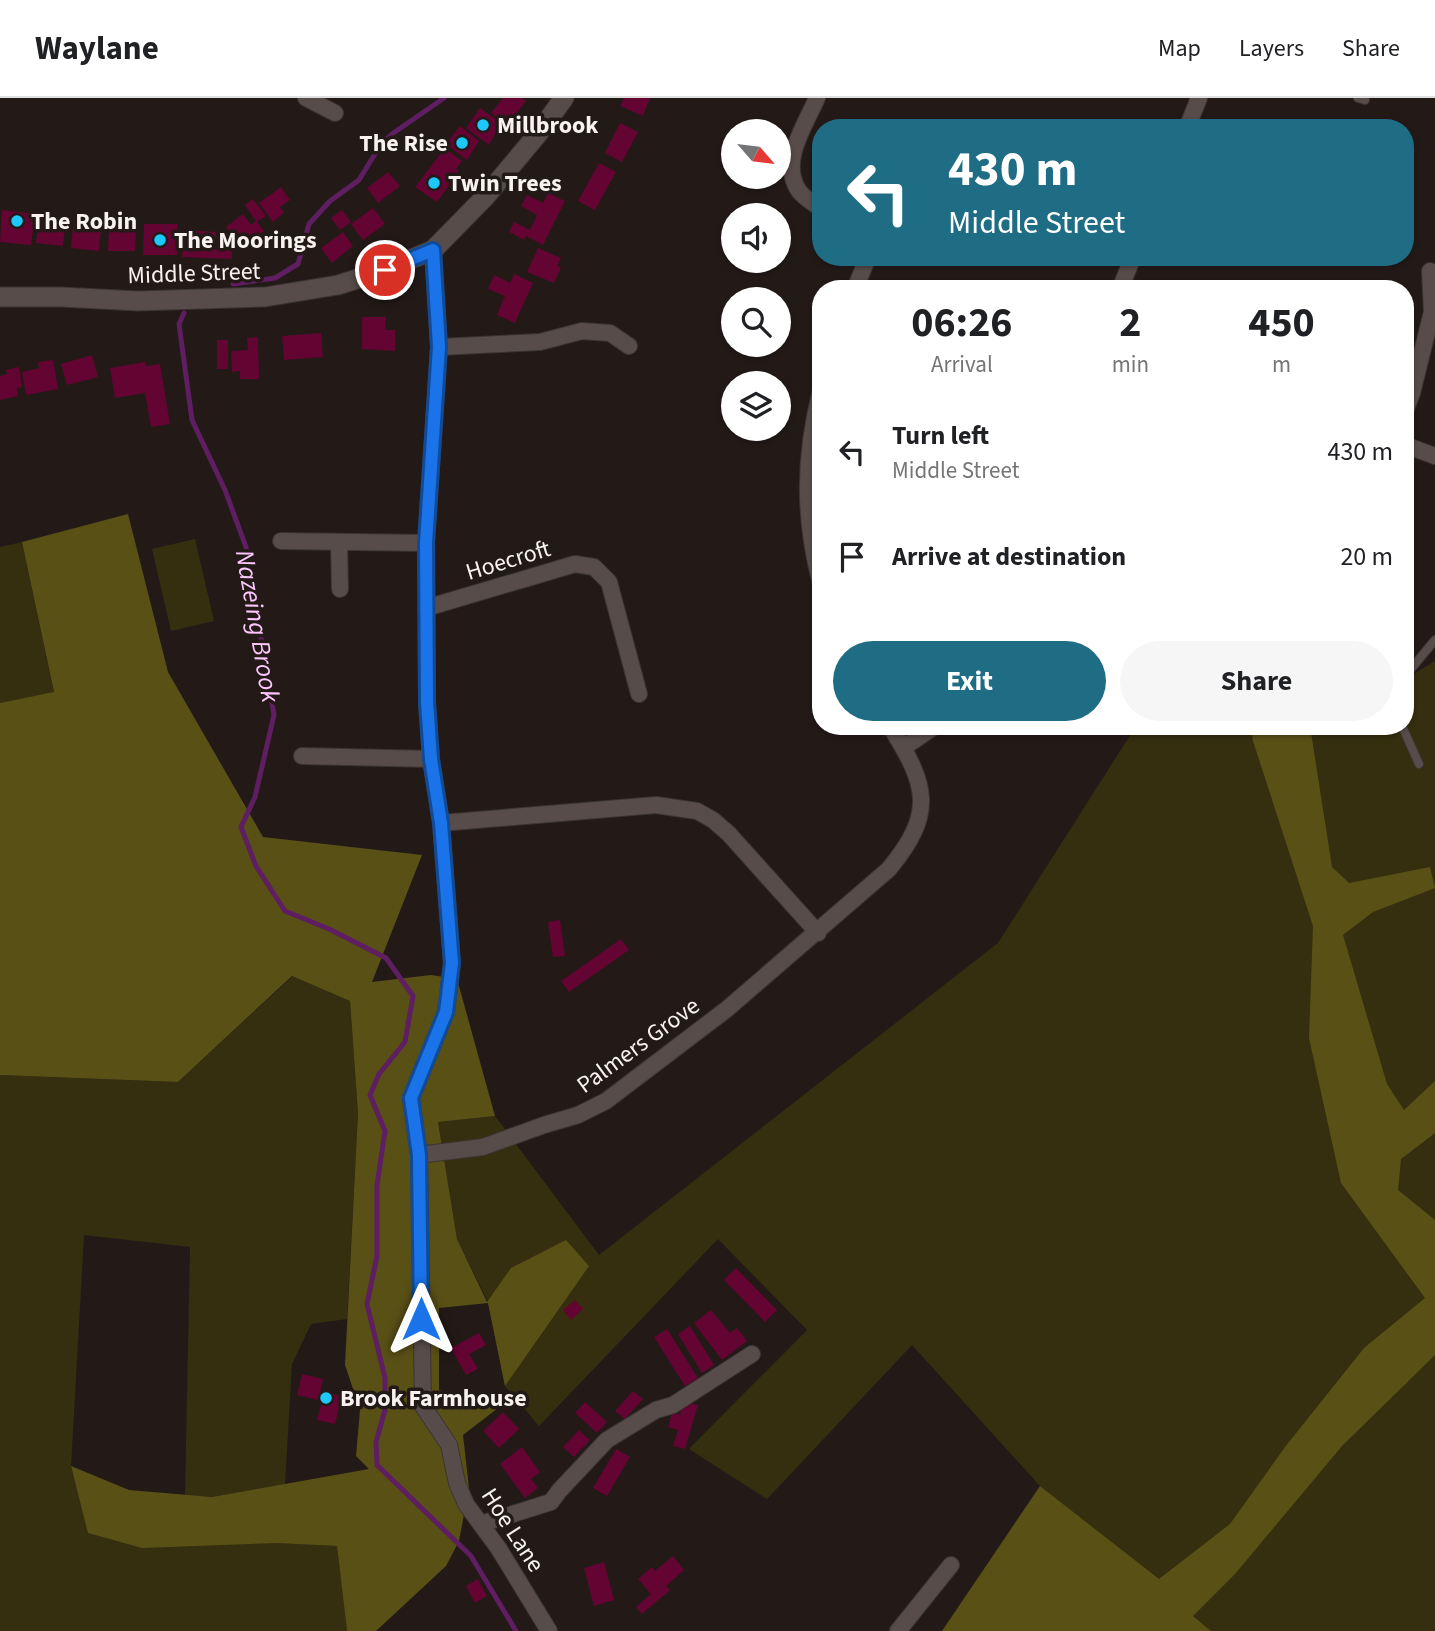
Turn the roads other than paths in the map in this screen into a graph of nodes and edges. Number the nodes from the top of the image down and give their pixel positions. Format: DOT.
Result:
graph roads {
  1 [pos="306,98"];
  2 [pos="565,98"];
  3 [pos="817,98"];
  4 [pos="1199,98"];
  5 [pos="335,113"];
  6 [pos="1190,119"];
  7 [pos="812,202"];
  8 [pos="433,250"];
  9 [pos="1430,271"];
  10 [pos="0,297"];
  11 [pos="629,346"];
  12 [pos="439,347"];
  13 [pos="1414,385"];
  14 [pos="812,439"];
  15 [pos="1414,448"];
  16 [pos="1435,456"];
  17 [pos="281,541"];
  18 [pos="339,543"];
  19 [pos="426,543"];
  20 [pos="812,551"];
  21 [pos="340,589"];
  22 [pos="426,608"];
  23 [pos="1435,640"];
  24 [pos="1414,665"];
  25 [pos="639,694"];
  26 [pos="896,735"];
  27 [pos="922,735"];
  28 [pos="1406,735"];
  29 [pos="904,748"];
  30 [pos="302,756"];
  31 [pos="431,759"];
  32 [pos="1419,764"];
  33 [pos="441,823"];
  34 [pos="818,933"];
  35 [pos="419,1155"];
  36 [pos="752,1354"];
  37 [pos="481,1524"];
  38 [pos="951,1565"];
  39 [pos="549,1631"];
  40 [pos="898,1631"];
  1 -- 5 [label="street"];
  2 -- 8 [label="street, Middle Street"];
  3 -- 7 [label="street"];
  4 -- 6 [label="street"];
  8 -- 10 [label="street, Middle Street"];
  8 -- 12 [label="street, Hoe Lane"];
  9 -- 13 [label="street"];
  11 -- 12 [label="street"];
  12 -- 19 [label="street, Hoe Lane"];
  14 -- 20 [label="street"];
  15 -- 16 [label="street"];
  17 -- 18 [label="street"];
  18 -- 19 [label="street"];
  18 -- 21 [label="street"];
  19 -- 22 [label="street, Hoe Lane"];
  22 -- 25 [label="street, Hoecroft"];
  22 -- 31 [label="street, Hoe Lane"];
  23 -- 24 [label="lane"];
  26 -- 29 [label="street, Palmers Grove"];
  27 -- 29 [label="street"];
  28 -- 32 [label="lane"];
  29 -- 34 [label="street, Palmers Grove"];
  30 -- 31 [label="street"];
  31 -- 33 [label="street, Hoe Lane"];
  33 -- 34 [label="street"];
  33 -- 35 [label="street, Hoe Lane"];
  34 -- 35 [label="street, Palmers Grove"];
  35 -- 37 [label="street, Hoe Lane"];
  36 -- 37 [label="street"];
  37 -- 39 [label="street, Hoe Lane"];
  38 -- 40 [label="street"];
}
